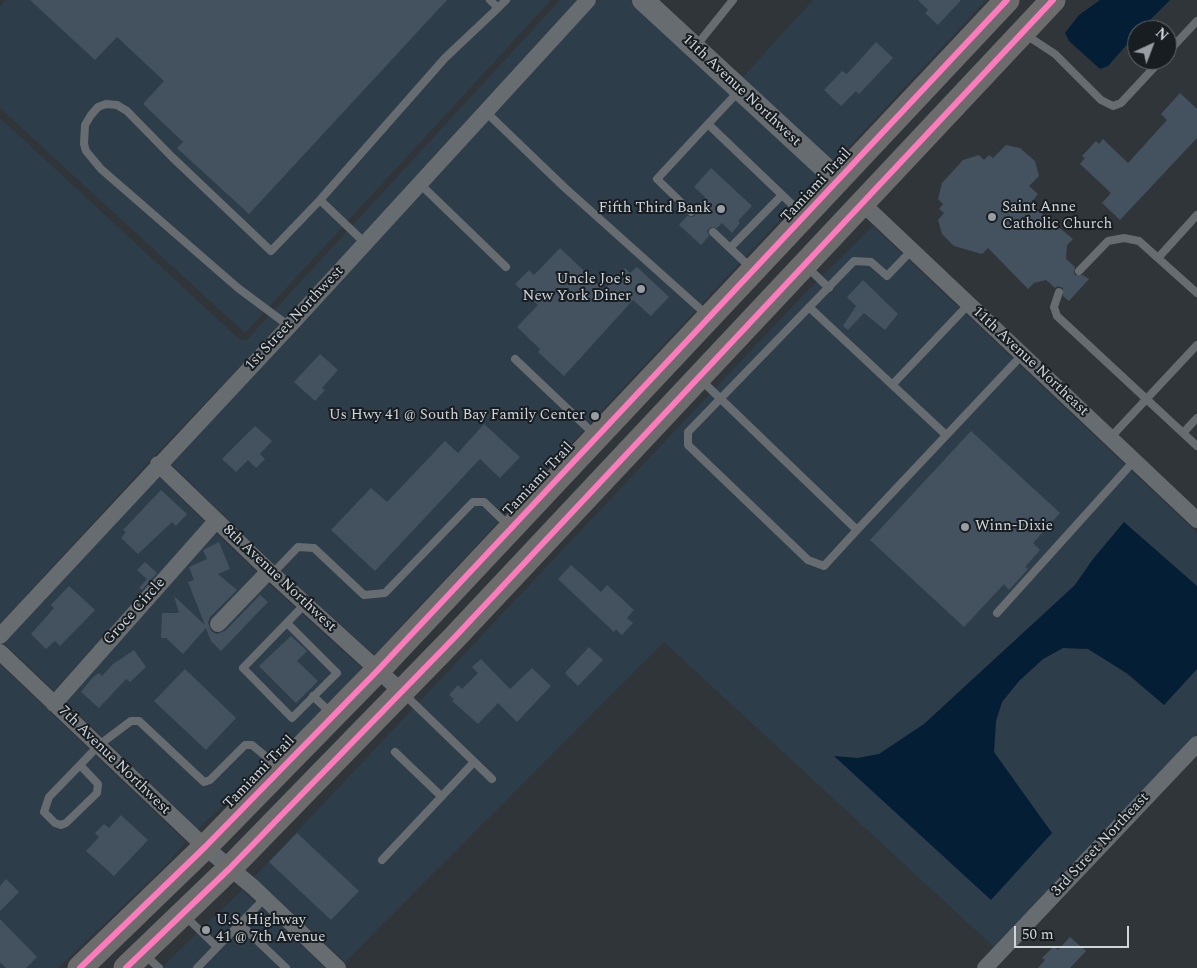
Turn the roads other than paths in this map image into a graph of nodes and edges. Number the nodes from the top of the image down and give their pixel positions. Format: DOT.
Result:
graph roads {
  1 [pos="490,0"];
  2 [pos="506,0"];
  3 [pos="588,0"];
  4 [pos="643,0"];
  5 [pos="733,0"];
  6 [pos="1007,0"];
  7 [pos="1053,0"];
  8 [pos="498,8"];
  9 [pos="1197,21"];
  10 [pos="1023,32"];
  11 [pos="1177,42"];
  12 [pos="695,48"];
  13 [pos="1151,70"];
  14 [pos="740,90"];
  15 [pos="486,112"];
  16 [pos="896,120"];
  17 [pos="708,124"];
  18 [pos="839,182"];
  19 [pos="420,184"];
  20 [pos="782,195"];
  21 [pos="320,200"];
  22 [pos="862,203"];
  23 [pos="691,212"];
  24 [pos="1197,216"];
  25 [pos="805,217"];
  26 [pos="713,232"];
  27 [pos="835,232"];
  28 [pos="365,243"];
  29 [pos="730,248"];
  30 [pos="912,250"];
  31 [pos="1158,258"];
  32 [pos="805,264"];
  33 [pos="506,266"];
  34 [pos="754,271"];
  35 [pos="1079,271"];
  36 [pos="829,288"];
  37 [pos="1059,292"];
  38 [pos="1197,293"];
  39 [pos="969,304"];
  40 [pos="809,307"];
  41 [pos="710,317"];
  42 [pos="289,326"];
  43 [pos="1197,345"];
  44 [pos="1022,355"];
  45 [pos="515,359"];
  46 [pos="698,378"];
  47 [pos="893,384"];
  48 [pos="721,399"];
  49 [pos="1146,399"];
  50 [pos="1197,418"];
  51 [pos="1182,433"];
  52 [pos="946,435"];
  53 [pos="597,437"];
  54 [pos="1110,438"];
  55 [pos="1197,446"];
  56 [pos="1134,460"];
  57 [pos="158,464"];
  58 [pos="1197,520"];
  59 [pos="216,521"];
  60 [pos="512,528"];
  61 [pos="857,530"];
  62 [pos="271,573"];
  63 [pos="305,604"];
  64 [pos="996,613"];
  65 [pos="287,623"];
  66 [pos="218,624"];
  67 [pos="0,636"];
  68 [pos="0,652"];
  69 [pos="378,670"];
  70 [pos="402,692"];
  71 [pos="313,696"];
  72 [pos="54,704"];
  73 [pos="333,715"];
  74 [pos="1197,744"];
  75 [pos="99,745"];
  76 [pos="394,752"];
  77 [pos="474,762"];
  78 [pos="80,765"];
  79 [pos="281,769"];
  80 [pos="492,779"];
  81 [pos="441,796"];
  82 [pos="205,847"];
  83 [pos="382,860"];
  84 [pos="229,869"];
  85 [pos="265,898"];
  86 [pos="183,914"];
  87 [pos="240,924"];
  88 [pos="217,947"];
  89 [pos="143,963"];
  90 [pos="80,968"];
  91 [pos="197,968"];
  92 [pos="286,968"];
  93 [pos="338,968"];
  94 [pos="985,968"];
  1 -- 8 [label="lane"];
  2 -- 8 [label="lane"];
  3 -- 15 [label="street, 1st Street Northwest"];
  4 -- 12 [label="street, 11th Avenue Northwest"];
  5 -- 12 [label="lane"];
  6 -- 16 [label="main road, Tamiami Trail"];
  7 -- 10 [label="main road"];
  8 -- 21 [label="lane"];
  9 -- 11 [label="lane"];
  10 -- 13 [label="lane"];
  10 -- 22 [label="main road"];
  12 -- 14 [label="street, 11th Avenue Northwest"];
  14 -- 17 [label="lane"];
  14 -- 18 [label="street, 11th Avenue Northwest"];
  15 -- 19 [label="street, 1st Street Northwest"];
  15 -- 41 [label="lane"];
  16 -- 18 [label="main road, Tamiami Trail"];
  16 -- 22 [label="main road"];
  17 -- 20 [label="lane"];
  17 -- 23 [label="lane"];
  18 -- 25 [label="main road, Tamiami Trail"];
  18 -- 27 [label="main road"];
  19 -- 28 [label="street, 1st Street Northwest"];
  19 -- 33 [label="lane"];
  20 -- 25 [label="lane"];
  20 -- 29 [label="lane"];
  21 -- 28 [label="lane"];
  21 -- 42 [label="lane"];
  22 -- 27 [label="main road"];
  22 -- 30 [label="street, 11th Avenue Northeast"];
  24 -- 31 [label="lane"];
  25 -- 34 [label="main road, Tamiami Trail"];
  26 -- 29 [label="lane"];
  27 -- 32 [label="main road"];
  28 -- 42 [label="street, 1st Street Northwest"];
  29 -- 34 [label="lane"];
  30 -- 36 [label="lane"];
  30 -- 39 [label="street, 11th Avenue Northeast"];
  31 -- 35 [label="lane"];
  31 -- 38 [label="lane"];
  32 -- 36 [label="lane"];
  32 -- 46 [label="main road"];
  34 -- 41 [label="main road, Tamiami Trail"];
  36 -- 40 [label="lane"];
  37 -- 49 [label="lane"];
  39 -- 44 [label="street, 11th Avenue Northeast"];
  39 -- 47 [label="lane"];
  40 -- 47 [label="lane"];
  40 -- 48 [label="lane"];
  41 -- 53 [label="main road, Tamiami Trail"];
  42 -- 57 [label="street, 1st Street Northwest"];
  43 -- 49 [label="lane"];
  44 -- 52 [label="lane"];
  44 -- 54 [label="street, 11th Avenue Northeast"];
  45 -- 53 [label="lane"];
  46 -- 48 [label="lane"];
  46 -- 70 [label="main road"];
  47 -- 52 [label="lane"];
  48 -- 61 [label="lane"];
  48 -- 61 [label="lane"];
  49 -- 51 [label="lane"];
  49 -- 54 [label="lane"];
  50 -- 51 [label="lane"];
  51 -- 55 [label="lane"];
  52 -- 61 [label="lane"];
  53 -- 60 [label="main road, Tamiami Trail"];
  54 -- 56 [label="street, 11th Avenue Northeast"];
  56 -- 58 [label="street, 11th Avenue Northeast"];
  56 -- 64 [label="lane"];
  57 -- 59 [label="street, 8th Avenue Northwest"];
  57 -- 67 [label="street, 1st Street Northwest"];
  59 -- 62 [label="street, 8th Avenue Northwest"];
  59 -- 72 [label="street, Groce Circle"];
  60 -- 62 [label="lane"];
  60 -- 69 [label="main road, Tamiami Trail"];
  62 -- 63 [label="street, 8th Avenue Northwest"];
  62 -- 66 [label="street"];
  63 -- 65 [label="lane"];
  63 -- 69 [label="street, 8th Avenue Northwest"];
  65 -- 71 [label="lane"];
  65 -- 71 [label="lane"];
  68 -- 72 [label="street, 7th Avenue Northwest"];
  69 -- 70 [label="street, 8th Avenue Northwest"];
  69 -- 73 [label="main road, Tamiami Trail"];
  70 -- 77 [label="lane"];
  70 -- 84 [label="main road"];
  71 -- 73 [label="lane"];
  72 -- 75 [label="street, 7th Avenue Northwest"];
  73 -- 79 [label="main road, Tamiami Trail"];
  74 -- 94 [label="street, 3rd Street Northeast"];
  75 -- 78 [label="lane"];
  75 -- 79 [label="lane"];
  75 -- 82 [label="street, 7th Avenue Northwest"];
  76 -- 81 [label="lane"];
  77 -- 80 [label="lane"];
  77 -- 81 [label="lane"];
  78 -- 78 [label="lane"];
  79 -- 82 [label="main road, Tamiami Trail"];
  81 -- 83 [label="lane"];
  82 -- 84 [label="street, 7th Avenue Northwest"];
  82 -- 90 [label="main road, Tamiami Trail"];
  84 -- 85 [label="street, 7th Avenue Northwest"];
  84 -- 86 [label="main road"];
  85 -- 87 [label="lane"];
  85 -- 93 [label="street, 7th Avenue Northwest"];
  86 -- 88 [label="lane"];
  86 -- 89 [label="main road"];
  87 -- 88 [label="lane"];
  87 -- 92 [label="lane"];
  88 -- 91 [label="lane"];
}
